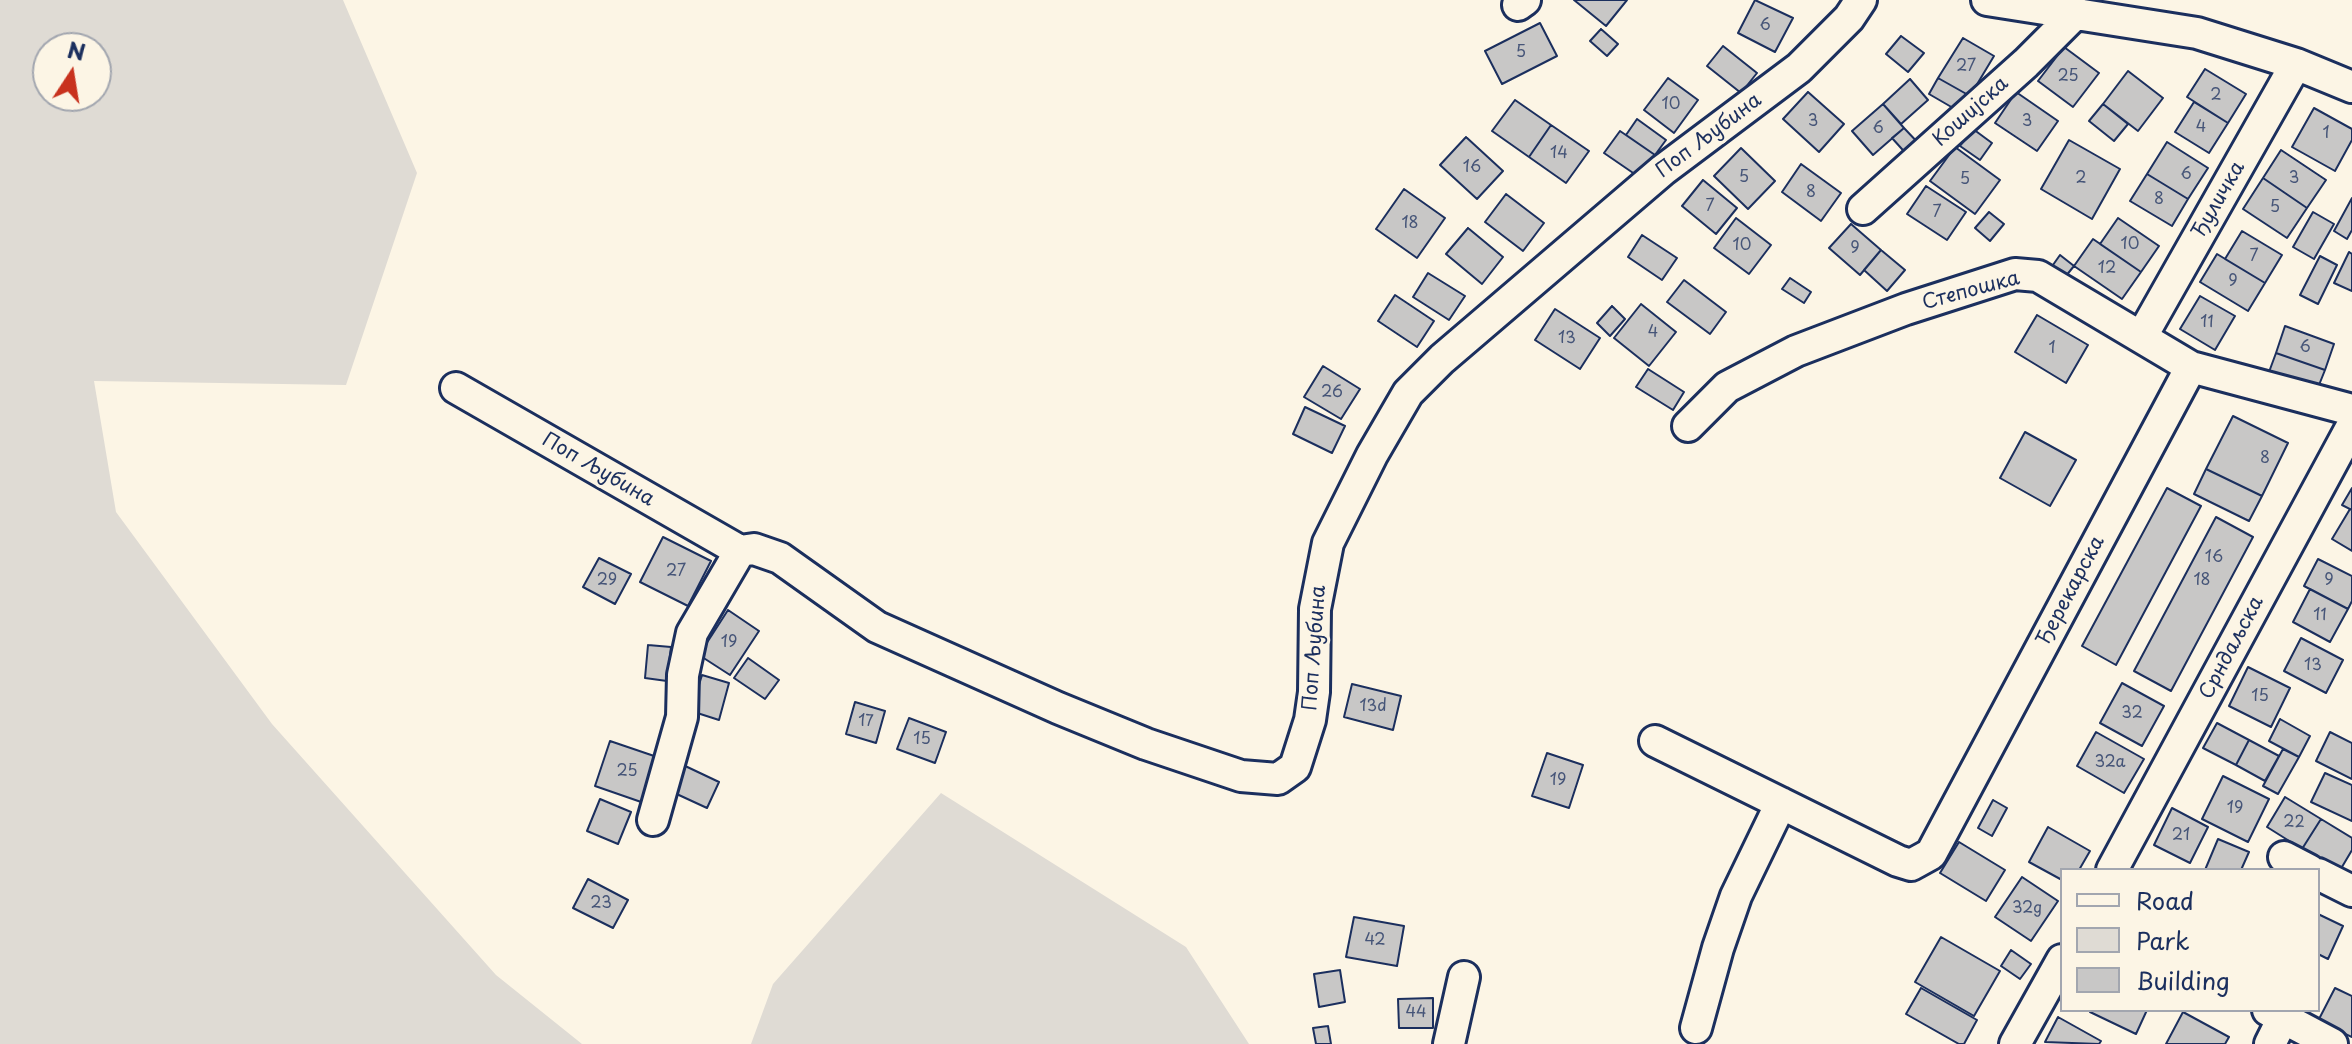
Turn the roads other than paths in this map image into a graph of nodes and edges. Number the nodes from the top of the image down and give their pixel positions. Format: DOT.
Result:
graph roads {
  1 [pos="1861,0"];
  2 [pos="1987,0"];
  3 [pos="2071,6"];
  4 [pos="2296,64"];
  5 [pos="2352,87"];
  6 [pos="1863,209"];
  7 [pos="2142,336"];
  8 [pos="2191,367"];
  9 [pos="456,388"];
  10 [pos="2352,410"];
  11 [pos="1688,426"];
  12 [pos="2352,426"];
  13 [pos="740,551"];
  14 [pos="1655,741"];
  15 [pos="1781,803"];
  16 [pos="653,820"];
  17 [pos="2113,868"];
  18 [pos="2320,875"];
  19 [pos="2352,891"];
  20 [pos="2060,964"];
  21 [pos="1464,977"];
  22 [pos="2274,1024"];
  23 [pos="1696,1028"];
  24 [pos="1449,1044"];
  25 [pos="2015,1044"];
  26 [pos="2332,1044"];
  1 -- 13 [label="street, Поп Љубина"];
  2 -- 3 [label="street"];
  3 -- 4 [label="street"];
  3 -- 6 [label="street, Кошијска"];
  4 -- 5 [label="street"];
  4 -- 7 [label="street, Ђуличка"];
  7 -- 8 [label="street, Степошка"];
  7 -- 11 [label="street, Степошка"];
  8 -- 10 [label="street, Степошка"];
  8 -- 15 [label="street, Ђерекарска"];
  9 -- 13 [label="street, Поп Љубина"];
  12 -- 17 [label="street, Срндаљска"];
  13 -- 16 [label="street"];
  14 -- 15 [label="street"];
  15 -- 23 [label="street"];
  18 -- 19 [label="street"];
  20 -- 25 [label="street"];
  21 -- 24 [label="street"];
  22 -- 26 [label="street"];
}
